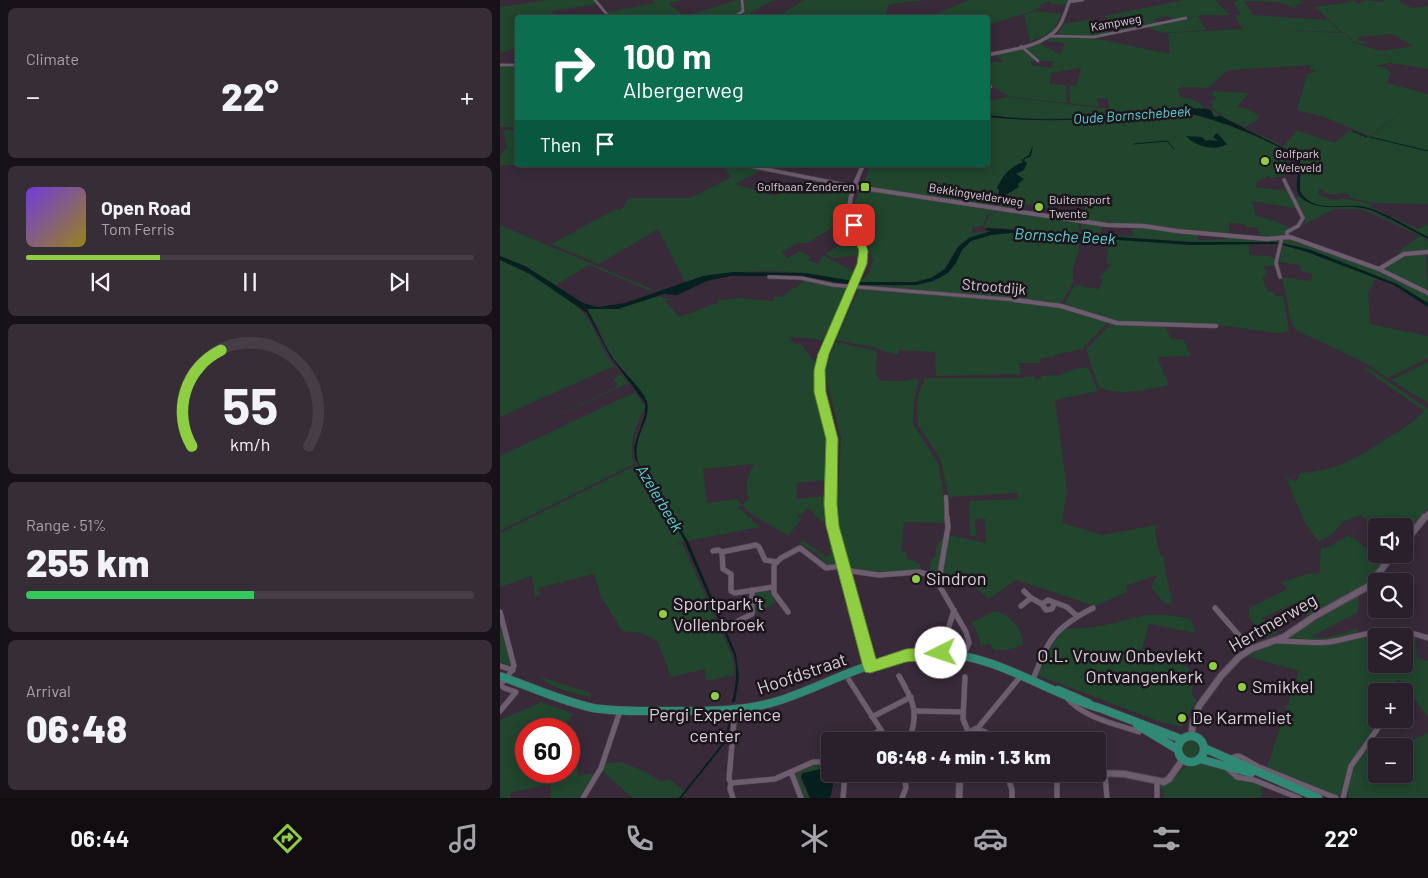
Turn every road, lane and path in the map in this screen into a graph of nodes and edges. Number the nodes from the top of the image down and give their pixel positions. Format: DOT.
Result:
graph roads {
  1 [pos="595,0"];
  2 [pos="742,0"];
  3 [pos="1083,0"];
  4 [pos="1070,1"];
  5 [pos="608,15"];
  6 [pos="736,15"];
  7 [pos="1186,18"];
  8 [pos="1049,36"];
  9 [pos="1021,46"];
  10 [pos="990,54"];
  11 [pos="1038,61"];
  12 [pos="500,65"];
  13 [pos="515,65"];
  14 [pos="755,167"];
  15 [pos="862,167"];
  16 [pos="1284,180"];
  17 [pos="855,186"];
  18 [pos="1282,240"];
  19 [pos="1428,252"];
  20 [pos="1379,269"];
  21 [pos="1280,277"];
  22 [pos="769,278"];
  23 [pos="854,284"];
  24 [pos="1428,293"];
  25 [pos="1216,326"];
  26 [pos="946,498"];
  27 [pos="1428,514"];
  28 [pos="1413,532"];
  29 [pos="713,551"];
  30 [pos="722,552"];
  31 [pos="776,562"];
  32 [pos="1385,563"];
  33 [pos="843,568"];
  34 [pos="937,579"];
  35 [pos="773,587"];
  36 [pos="752,590"];
  37 [pos="1024,591"];
  38 [pos="1031,598"];
  39 [pos="1022,606"];
  40 [pos="1094,608"];
  41 [pos="1215,608"];
  42 [pos="954,610"];
  43 [pos="500,612"];
  44 [pos="788,612"];
  45 [pos="1077,616"];
  46 [pos="728,626"];
  47 [pos="1428,638"];
  48 [pos="1275,640"];
  49 [pos="1252,649"];
  50 [pos="941,653"];
  51 [pos="963,656"];
  52 [pos="500,666"];
  53 [pos="870,667"];
  54 [pos="513,670"];
  55 [pos="899,676"];
  56 [pos="504,677"];
  57 [pos="965,677"];
  58 [pos="1020,677"];
  59 [pos="849,680"];
  60 [pos="1032,682"];
  61 [pos="500,684"];
  62 [pos="1044,687"];
  63 [pos="911,697"];
  64 [pos="1067,698"];
  65 [pos="1099,708"];
  66 [pos="735,709"];
  67 [pos="500,711"];
  68 [pos="620,711"];
  69 [pos="917,711"];
  70 [pos="963,712"];
  71 [pos="872,716"];
  72 [pos="1110,717"];
  73 [pos="1131,721"];
  74 [pos="1378,728"];
  75 [pos="977,729"];
  76 [pos="881,730"];
  77 [pos="877,732"];
  78 [pos="912,732"];
  79 [pos="968,732"];
  80 [pos="983,732"];
  81 [pos="1139,732"];
  82 [pos="1191,737"];
  83 [pos="1181,740"];
  84 [pos="1204,748"];
  85 [pos="1177,749"];
  86 [pos="1183,759"];
  87 [pos="1200,759"];
  88 [pos="821,762"];
  89 [pos="1227,762"];
  90 [pos="791,772"];
  91 [pos="1106,773"];
  92 [pos="784,775"];
  93 [pos="844,782"];
  94 [pos="905,782"];
  95 [pos="958,782"];
  96 [pos="1009,782"];
  97 [pos="1058,782"];
  98 [pos="1103,782"];
  99 [pos="1157,782"];
  100 [pos="731,783"];
  101 [pos="583,798"];
  102 [pos="733,798"];
  103 [pos="801,798"];
  104 [pos="843,798"];
  105 [pos="902,798"];
  106 [pos="959,798"];
  107 [pos="1012,798"];
  108 [pos="1058,798"];
  109 [pos="1107,798"];
  110 [pos="1157,798"];
  111 [pos="1299,798"];
  112 [pos="1318,798"];
  113 [pos="1336,798"];
  114 [pos="1342,798"];
  1 -- 5 [label="street"];
  2 -- 6 [label="street"];
  3 -- 4 [label="street"];
  4 -- 8 [label="street"];
  7 -- 8 [label="street, Kampweg"];
  8 -- 9 [label="street"];
  9 -- 10 [label="street"];
  9 -- 11 [label="street"];
  12 -- 13 [label="street"];
  14 -- 17 [label="street, Bekkingvelderweg"];
  15 -- 17 [label="street"];
  16 -- 18 [label="street"];
  17 -- 18 [label="street, Bekkingvelderweg"];
  17 -- 23 [label="street"];
  18 -- 20 [label="street, Bekkingvelderweg"];
  18 -- 21 [label="street"];
  19 -- 20 [label="street"];
  20 -- 24 [label="street"];
  22 -- 23 [label="street, Strootdijk"];
  23 -- 25 [label="street, Strootdijk"];
  23 -- 33 [label="street"];
  26 -- 34 [label="street"];
  27 -- 28 [label="street"];
  29 -- 30 [label="street"];
  30 -- 31 [label="street"];
  30 -- 36 [label="street"];
  31 -- 33 [label="street"];
  31 -- 35 [label="street"];
  32 -- 48 [label="street, Hertmerweg"];
  33 -- 34 [label="street"];
  33 -- 53 [label="street"];
  34 -- 42 [label="street"];
  35 -- 36 [label="street"];
  35 -- 44 [label="street"];
  36 -- 46 [label="street"];
  37 -- 38 [label="street"];
  38 -- 39 [label="street"];
  38 -- 45 [label="street"];
  40 -- 45 [label="street"];
  41 -- 49 [label="street"];
  42 -- 50 [label="street"];
  42 -- 51 [label="street"];
  43 -- 54 [label="street"];
  45 -- 60 [label="street"];
  47 -- 48 [label="street"];
  48 -- 49 [label="street, Hertmerweg"];
  49 -- 82 [label="street, Hertmerweg"];
  50 -- 51 [label="main road, Hoofdstraat"];
  50 -- 53 [label="main road, Hoofdstraat"];
  51 -- 58 [label="main road, Hoofdstraat"];
  52 -- 54 [label="street"];
  53 -- 66 [label="main road, Hoofdstraat"];
  54 -- 56 [label="street"];
  55 -- 63 [label="street"];
  56 -- 61 [label="street"];
  56 -- 68 [label="main road, Hoofdstraat"];
  57 -- 70 [label="street"];
  58 -- 60 [label="main road, Hoofdstraat"];
  58 -- 75 [label="street"];
  59 -- 71 [label="street"];
  60 -- 62 [label="main road, Hoofdstraat"];
  61 -- 67 [label="street"];
  62 -- 64 [label="main road, Hoofdstraat"];
  62 -- 65 [label="main road, Hoofdstraat"];
  63 -- 69 [label="street"];
  63 -- 71 [label="street"];
  64 -- 65 [label="main road, Hoofdstraat"];
  64 -- 72 [label="street, Hoofdstraat"];
  65 -- 72 [label="main road, Hoofdstraat"];
  66 -- 68 [label="main road, Hoofdstraat"];
  66 -- 100 [label="street"];
  68 -- 101 [label="street"];
  69 -- 70 [label="street"];
  69 -- 78 [label="street"];
  70 -- 79 [label="street"];
  71 -- 76 [label="street"];
  72 -- 73 [label="main road, Hoofdstraat"];
  72 -- 81 [label="street, Hoofdstraat"];
  73 -- 83 [label="main road, Hoofdstraat"];
  73 -- 85 [label="main road, Hoofdstraat"];
  74 -- 114 [label="street"];
  75 -- 79 [label="street"];
  75 -- 80 [label="street"];
  76 -- 77 [label="street"];
  82 -- 83 [label="main road"];
  82 -- 84 [label="main road"];
  83 -- 85 [label="main road"];
  84 -- 87 [label="main road"];
  84 -- 89 [label="main road"];
  85 -- 86 [label="main road"];
  86 -- 87 [label="main road"];
  86 -- 99 [label="street"];
  87 -- 89 [label="main road"];
  88 -- 90 [label="street"];
  89 -- 111 [label="street"];
  89 -- 112 [label="main road"];
  89 -- 113 [label="street"];
  90 -- 92 [label="street"];
  90 -- 103 [label="street"];
  91 -- 99 [label="street"];
  92 -- 100 [label="street"];
  93 -- 104 [label="street"];
  94 -- 105 [label="street"];
  95 -- 106 [label="street"];
  96 -- 107 [label="street"];
  97 -- 108 [label="street"];
  98 -- 109 [label="street"];
  99 -- 110 [label="street"];
  100 -- 102 [label="street"];
}
